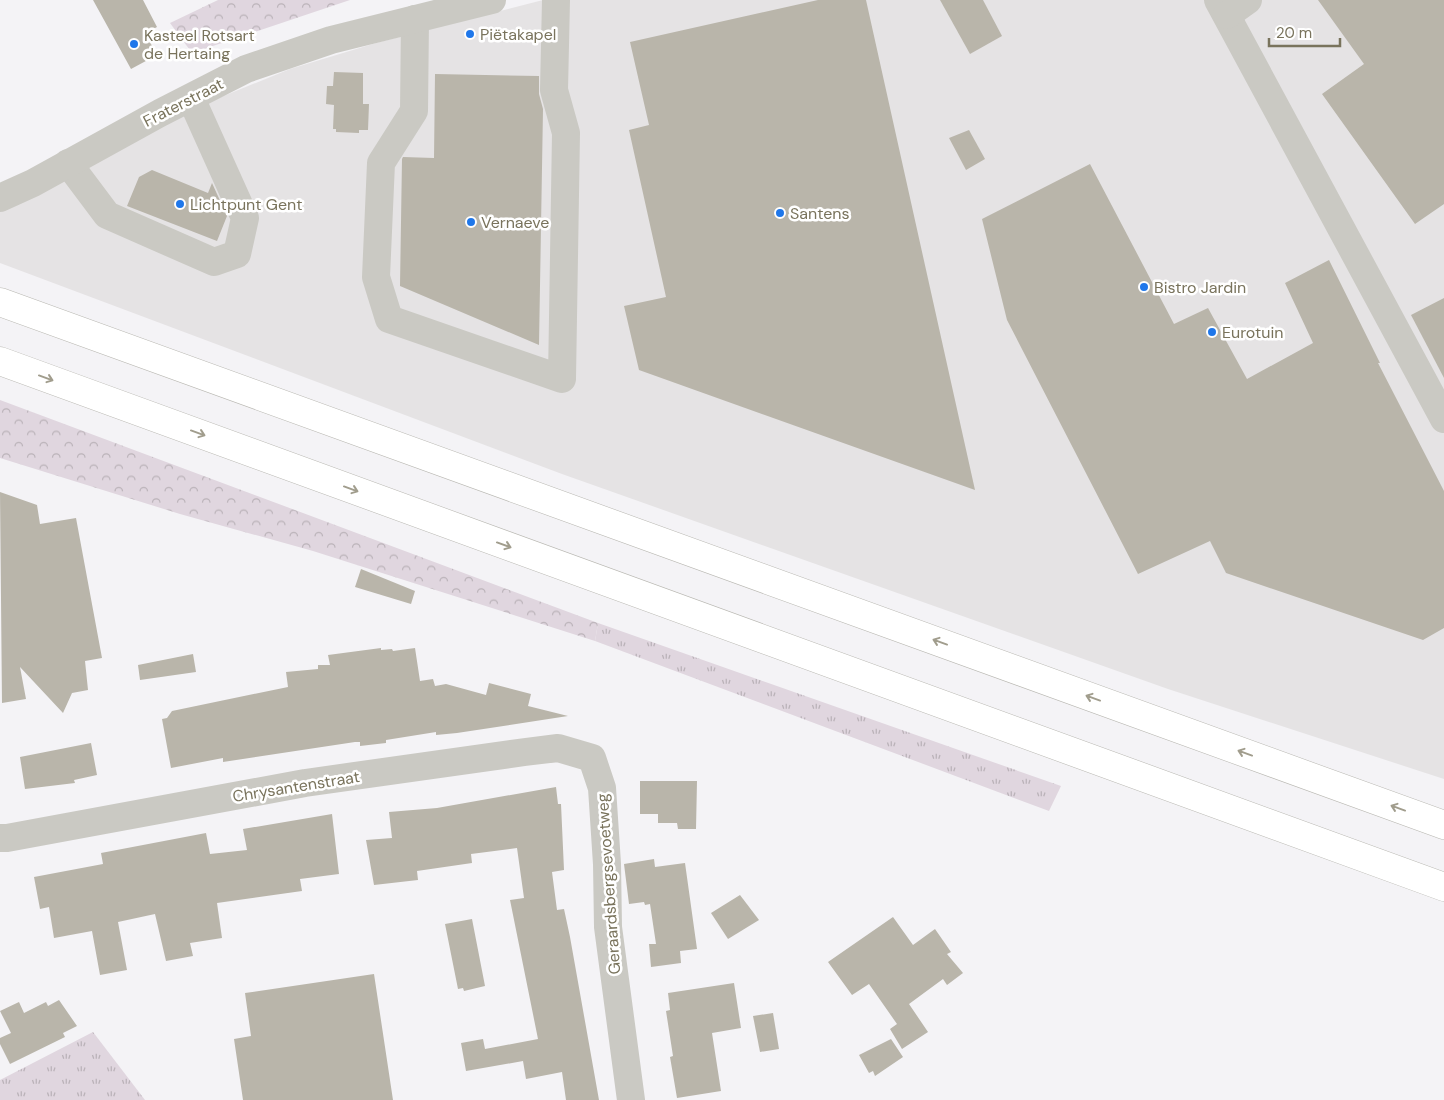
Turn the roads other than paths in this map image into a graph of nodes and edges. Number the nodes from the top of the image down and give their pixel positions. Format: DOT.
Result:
graph roads {
  1 [pos="492,0"];
  2 [pos="556,0"];
  3 [pos="1231,5"];
  4 [pos="415,19"];
  5 [pos="191,98"];
  6 [pos="68,163"];
  7 [pos="0,198"];
  8 [pos="0,302"];
  9 [pos="0,361"];
  10 [pos="1444,420"];
  11 [pos="592,758"];
  12 [pos="1444,825"];
  13 [pos="0,838"];
  14 [pos="1444,887"];
  15 [pos="631,1100"];
  1 -- 4 [label="street, Fraterstraat"];
  2 -- 4 [label="street"];
  3 -- 10 [label="street"];
  4 -- 5 [label="street, Fraterstraat"];
  5 -- 6 [label="street, Fraterstraat"];
  5 -- 6 [label="street"];
  6 -- 7 [label="street, Fraterstraat"];
  12 -- 8 [label="highway, one-way"];
  9 -- 14 [label="highway, one-way"];
  11 -- 13 [label="street, Chrysantenstraat"];
  11 -- 15 [label="street, Geraardsbergsevoetweg"];
}
